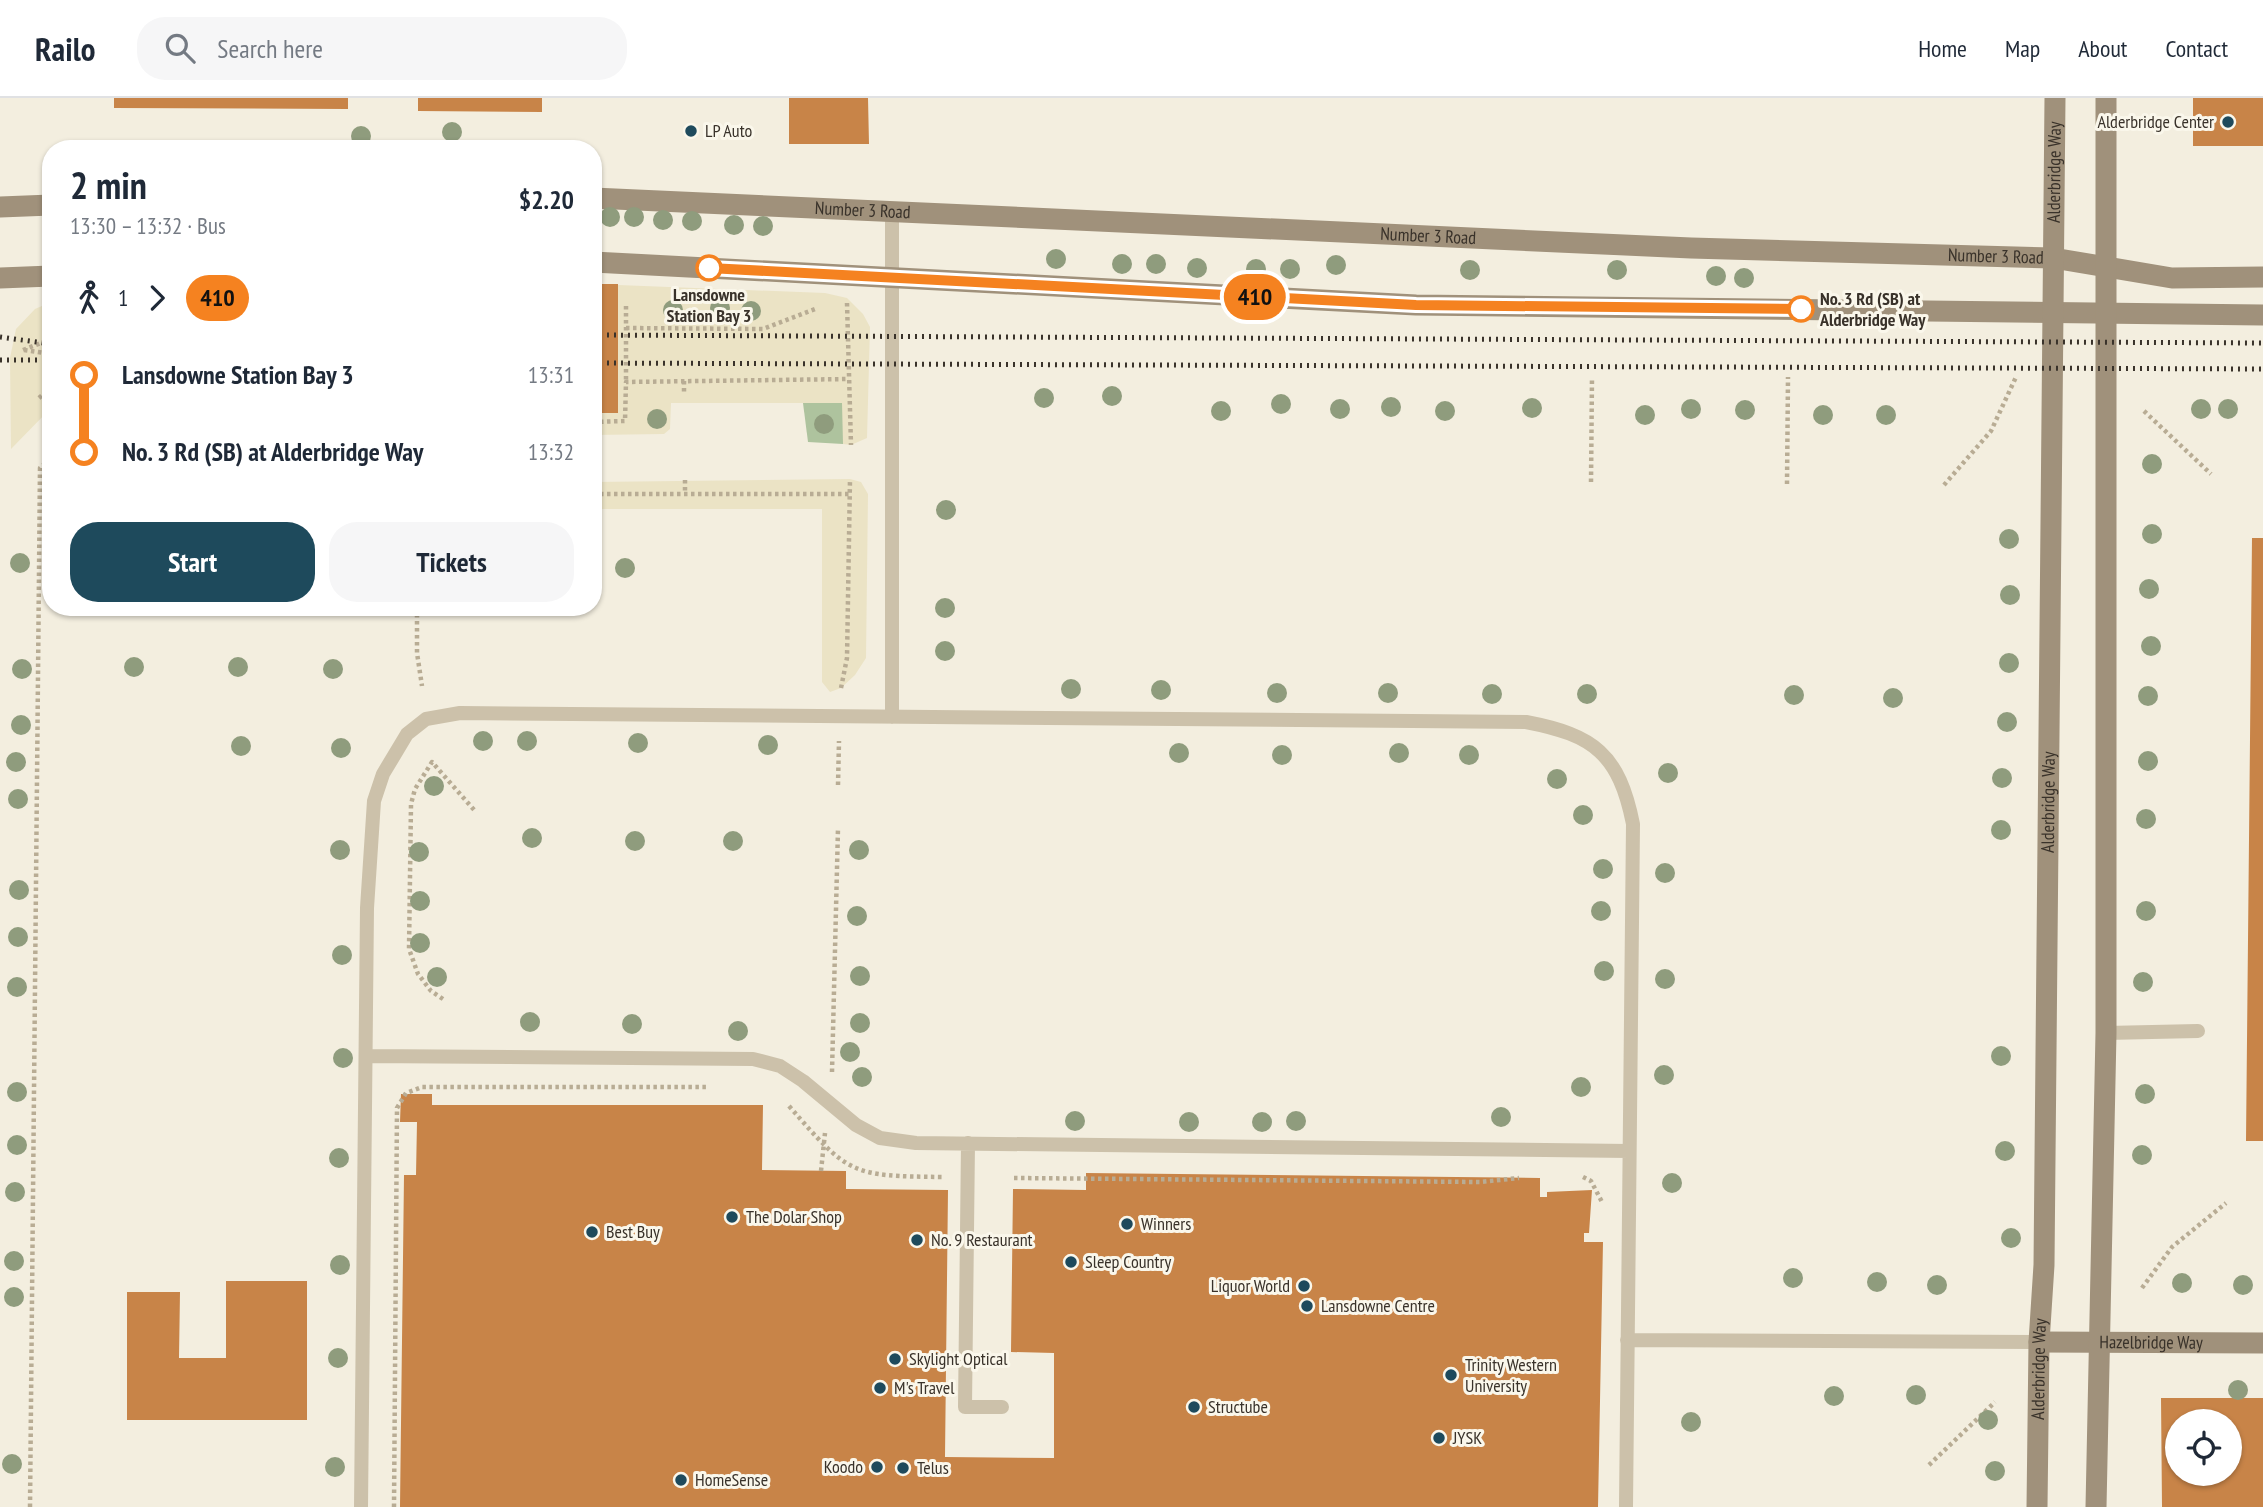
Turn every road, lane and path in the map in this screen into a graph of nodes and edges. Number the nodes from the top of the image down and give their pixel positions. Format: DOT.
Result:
graph roads {
  1 [pos="2055,98"];
  2 [pos="2106,98"];
  3 [pos="602,198"];
  4 [pos="42,205"];
  5 [pos="0,206"];
  6 [pos="892,211"];
  7 [pos="2053,258"];
  8 [pos="602,262"];
  9 [pos="2106,267"];
  10 [pos="42,276"];
  11 [pos="2263,277"];
  12 [pos="0,278"];
  13 [pos="892,278"];
  14 [pos="847,298"];
  15 [pos="626,306"];
  16 [pos="815,309"];
  17 [pos="2052,311"];
  18 [pos="2104,314"];
  19 [pos="2263,315"];
  20 [pos="626,328"];
  21 [pos="42,343"];
  22 [pos="42,353"];
  23 [pos="1592,377"];
  24 [pos="1788,377"];
  25 [pos="2016,377"];
  26 [pos="849,379"];
  27 [pos="684,380"];
  28 [pos="626,382"];
  29 [pos="684,394"];
  30 [pos="42,395"];
  31 [pos="39,398"];
  32 [pos="2144,411"];
  33 [pos="602,422"];
  34 [pos="851,445"];
  35 [pos="42,466"];
  36 [pos="2211,474"];
  37 [pos="850,479"];
  38 [pos="685,481"];
  39 [pos="1591,482"];
  40 [pos="1787,484"];
  41 [pos="1944,485"];
  42 [pos="602,494"];
  43 [pos="685,494"];
  44 [pos="850,494"];
  45 [pos="417,616"];
  46 [pos="422,686"];
  47 [pos="841,688"];
  48 [pos="892,716"];
  49 [pos="839,739"];
  50 [pos="838,785"];
  51 [pos="475,811"];
  52 [pos="838,828"];
  53 [pos="443,999"];
  54 [pos="2199,1031"];
  55 [pos="2106,1033"];
  56 [pos="366,1056"];
  57 [pos="716,1087"];
  58 [pos="785,1101"];
  59 [pos="828,1102"];
  60 [pos="968,1143"];
  61 [pos="823,1145"];
  62 [pos="1629,1151"];
  63 [pos="821,1171"];
  64 [pos="1578,1175"];
  65 [pos="950,1177"];
  66 [pos="1532,1177"];
  67 [pos="1014,1178"];
  68 [pos="2226,1203"];
  69 [pos="1603,1207"];
  70 [pos="2142,1288"];
  71 [pos="1627,1340"];
  72 [pos="2039,1342"];
  73 [pos="2100,1343"];
  74 [pos="2263,1343"];
  75 [pos="1995,1402"];
  76 [pos="1002,1407"];
  77 [pos="1929,1465"];
  78 [pos="30,1507"];
  79 [pos="361,1507"];
  80 [pos="394,1507"];
  81 [pos="1626,1507"];
  82 [pos="2037,1507"];
  83 [pos="2096,1507"];
  1 -- 7 [label="main road, Alderbridge Way"];
  2 -- 9 [label="main road"];
  3 -- 6 [label="main road, Number 3 Road"];
  4 -- 5 [label="main road"];
  6 -- 7 [label="main road, Number 3 Road"];
  6 -- 13 [label="lane"];
  7 -- 9 [label="main road, Number 3 Road"];
  7 -- 17 [label="main road, Alderbridge Way"];
  8 -- 13 [label="main road"];
  9 -- 11 [label="main road, Number 3 Road"];
  9 -- 18 [label="main road"];
  10 -- 12 [label="main road"];
  13 -- 17 [label="main road"];
  13 -- 48 [label="lane"];
  14 -- 26 [label="path"];
  15 -- 20 [label="path"];
  16 -- 20 [label="path"];
  17 -- 18 [label="main road"];
  17 -- 72 [label="main road, Alderbridge Way"];
  18 -- 19 [label="main road"];
  18 -- 55 [label="main road"];
  20 -- 28 [label="path"];
  21 -- 22 [label="path"];
  23 -- 39 [label="path"];
  24 -- 40 [label="path"];
  25 -- 41 [label="path"];
  26 -- 27 [label="path"];
  26 -- 34 [label="path"];
  27 -- 28 [label="path"];
  27 -- 29 [label="path"];
  28 -- 33 [label="path"];
  30 -- 31 [label="path"];
  32 -- 36 [label="path"];
  35 -- 78 [label="path"];
  37 -- 44 [label="path"];
  38 -- 43 [label="path"];
  42 -- 43 [label="path"];
  43 -- 44 [label="path"];
  44 -- 47 [label="path"];
  45 -- 46 [label="path"];
  48 -- 56 [label="lane"];
  48 -- 62 [label="lane"];
  49 -- 50 [label="path"];
  51 -- 53 [label="path"];
  52 -- 59 [label="path"];
  54 -- 55 [label="lane"];
  55 -- 73 [label="main road"];
  56 -- 59 [label="lane"];
  56 -- 79 [label="lane"];
  57 -- 80 [label="path"];
  58 -- 61 [label="path"];
  59 -- 60 [label="lane"];
  59 -- 61 [label="path"];
  60 -- 62 [label="lane"];
  60 -- 76 [label="lane"];
  61 -- 63 [label="path"];
  61 -- 65 [label="path"];
  62 -- 71 [label="lane"];
  64 -- 69 [label="path"];
  66 -- 67 [label="path"];
  68 -- 70 [label="path"];
  71 -- 72 [label="lane"];
  71 -- 81 [label="lane"];
  72 -- 73 [label="main road, Hazelbridge Way"];
  72 -- 82 [label="main road, Alderbridge Way"];
  73 -- 74 [label="main road, Hazelbridge Way"];
  73 -- 83 [label="main road"];
  75 -- 77 [label="path"];
}
